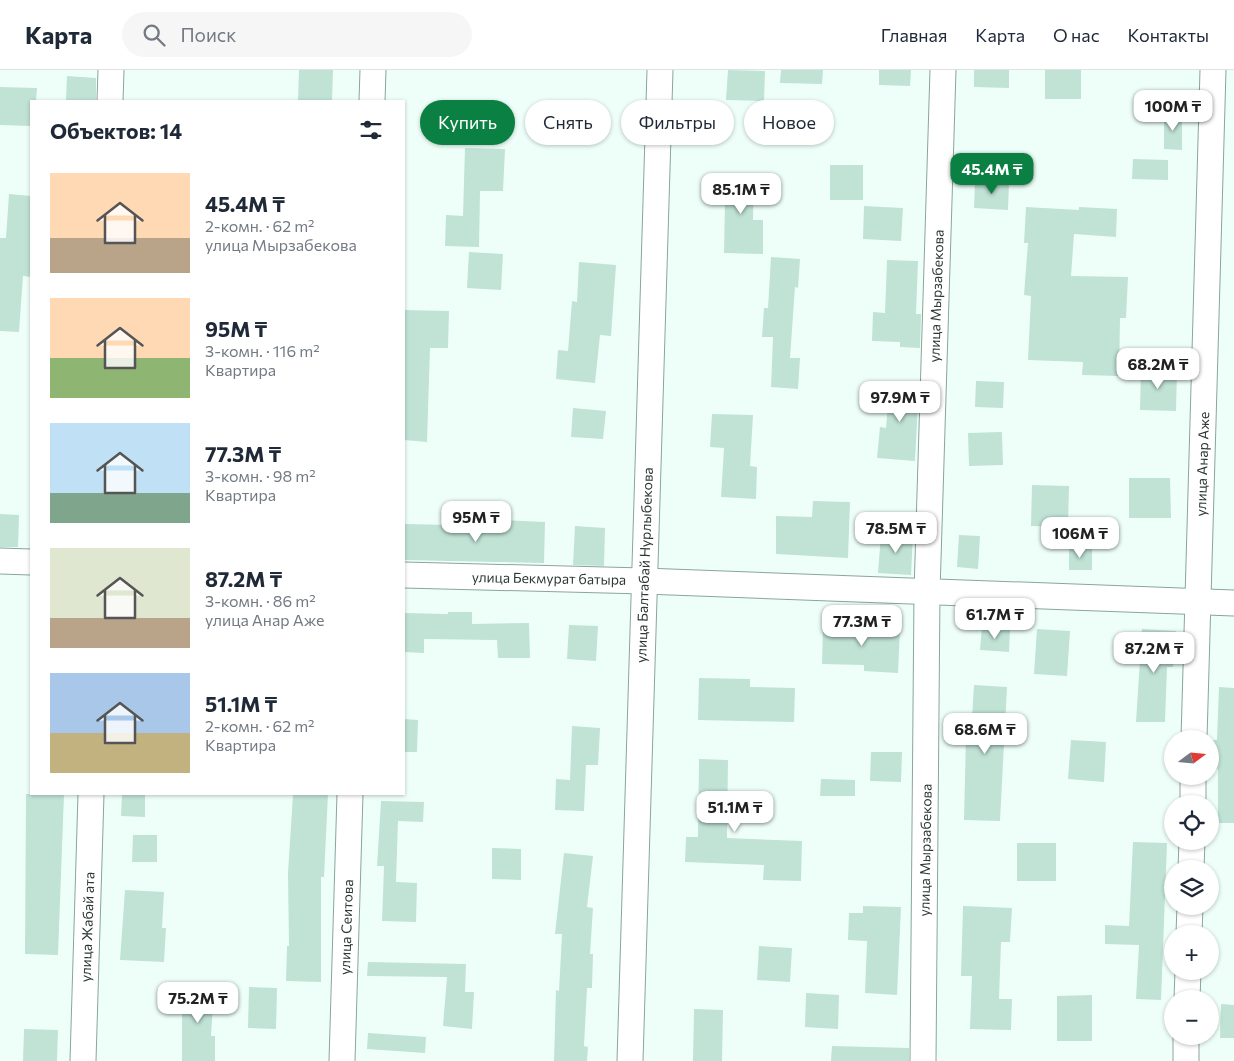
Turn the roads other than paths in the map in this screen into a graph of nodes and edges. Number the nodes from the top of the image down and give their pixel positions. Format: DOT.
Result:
graph roads {
  1 [pos="111,70"];
  2 [pos="373,70"];
  3 [pos="660,70"];
  4 [pos="943,70"];
  5 [pos="1213,70"];
  6 [pos="110,100"];
  7 [pos="372,100"];
  8 [pos="0,561"];
  9 [pos="30,562"];
  10 [pos="405,575"];
  11 [pos="644,581"];
  12 [pos="928,592"];
  13 [pos="1198,602"];
  14 [pos="1234,603"];
  15 [pos="1194,730"];
  16 [pos="91,795"];
  17 [pos="350,795"];
  18 [pos="1186,1045"];
  19 [pos="83,1061"];
  20 [pos="342,1061"];
  21 [pos="630,1061"];
  22 [pos="923,1061"];
  23 [pos="1186,1061"];
  1 -- 6 [label="street"];
  2 -- 7 [label="street"];
  3 -- 11 [label="street, улица Балтабай Нурлыбекова"];
  4 -- 12 [label="street, улица Мырзабекова"];
  5 -- 13 [label="street, улица Анар Аже"];
  8 -- 9 [label="street"];
  10 -- 11 [label="street, улица Бекмурат батыра"];
  11 -- 12 [label="street, улица Бекмурат батыра"];
  11 -- 21 [label="street, улица Балтабай Нурлыбекова"];
  12 -- 13 [label="street, улица Бекмурат батыра"];
  12 -- 22 [label="street, улица Мырзабекова"];
  13 -- 14 [label="street, улица Бекмурат батыра"];
  13 -- 15 [label="street, улица Анар Аже"];
  16 -- 19 [label="street, улица Жабай ата"];
  17 -- 20 [label="street, улица Сеитова"];
  18 -- 23 [label="street"];
}
